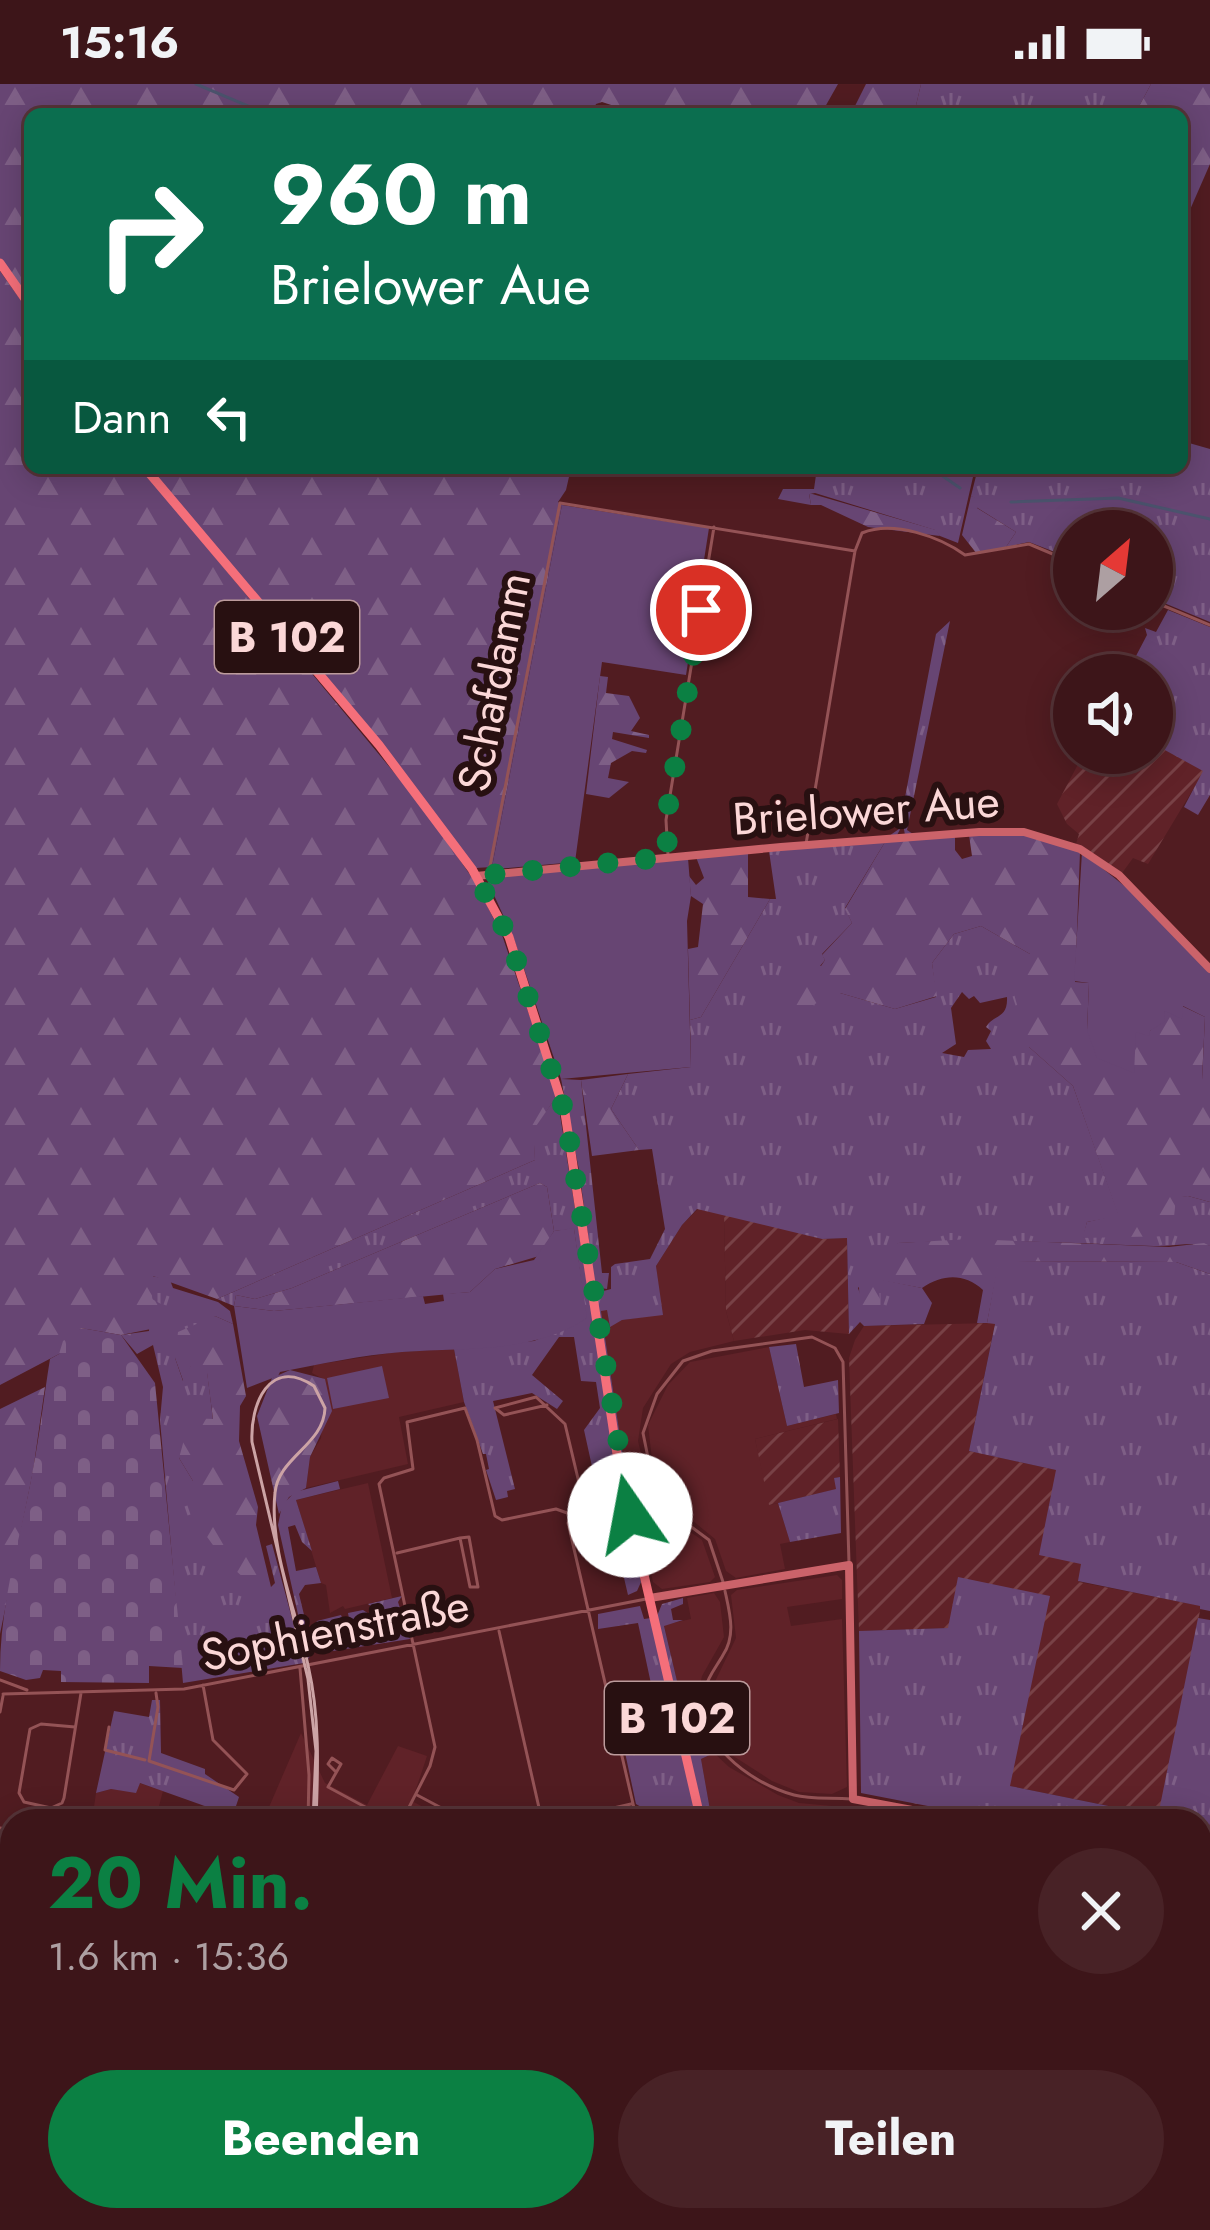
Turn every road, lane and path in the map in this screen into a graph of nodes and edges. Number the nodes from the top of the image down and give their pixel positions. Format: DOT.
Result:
graph roads {
  1 [pos="0,262"];
  2 [pos="24,297"];
  3 [pos="150,474"];
  4 [pos="715,525"];
  5 [pos="855,551"];
  6 [pos="1053,554"];
  7 [pos="1173,610"];
  8 [pos="1210,625"];
  9 [pos="806,845"];
  10 [pos="668,857"];
  11 [pos="482,874"];
  12 [pos="1210,970"];
  13 [pos="547,1405"];
  14 [pos="570,1514"];
  15 [pos="460,1538"];
  16 [pos="395,1554"];
  17 [pos="849,1565"];
  18 [pos="724,1586"];
  19 [pos="650,1598"];
  20 [pos="590,1612"];
  21 [pos="498,1629"];
  22 [pos="413,1646"];
  23 [pos="300,1666"];
  24 [pos="0,1680"];
  25 [pos="203,1685"];
  26 [pos="28,1691"];
  27 [pos="155,1691"];
  28 [pos="81,1692"];
  29 [pos="2,1693"];
  30 [pos="0,1712"];
  31 [pos="75,1727"];
  32 [pos="109,1727"];
  33 [pos="149,1761"];
  34 [pos="335,1771"];
  35 [pos="416,1794"];
  36 [pos="853,1799"];
  37 [pos="633,1804"];
  38 [pos="308,1809"];
  39 [pos="369,1809"];
  40 [pos="408,1809"];
  41 [pos="444,1809"];
  42 [pos="539,1809"];
  43 [pos="610,1809"];
  44 [pos="634,1809"];
  45 [pos="698,1809"];
  46 [pos="907,1809"];
  1 -- 2 [label="main road"];
  3 -- 11 [label="main road, B 102"];
  4 -- 5 [label="street"];
  4 -- 10 [label="street"];
  4 -- 11 [label="street, Schafdamm"];
  5 -- 6 [label="street"];
  5 -- 9 [label="street"];
  7 -- 8 [label="street"];
  9 -- 10 [label="street, Brielower Aue"];
  9 -- 12 [label="street, Brielower Aue"];
  10 -- 11 [label="street, Brielower Aue"];
  11 -- 19 [label="main road, B 102"];
  13 -- 13 [label="street"];
  13 -- 14 [label="street"];
  14 -- 16 [label="street"];
  14 -- 20 [label="street"];
  15 -- 15 [label="street"];
  15 -- 16 [label="street"];
  16 -- 22 [label="street"];
  17 -- 18 [label="street"];
  17 -- 18 [label="street"];
  17 -- 36 [label="street"];
  18 -- 19 [label="street"];
  18 -- 36 [label="street"];
  19 -- 20 [label="street, Sophienstraße"];
  19 -- 45 [label="main road, B 102"];
  20 -- 21 [label="street, Sophienstraße"];
  20 -- 37 [label="street"];
  21 -- 22 [label="street, Sophienstraße"];
  21 -- 42 [label="street"];
  22 -- 23 [label="street, Sophienstraße"];
  22 -- 35 [label="street"];
  23 -- 25 [label="street, Sophienstraße"];
  23 -- 38 [label="street"];
  24 -- 26 [label="street, Sophienstraße"];
  25 -- 27 [label="street, Sophienstraße"];
  25 -- 33 [label="street"];
  26 -- 28 [label="street, Sophienstraße"];
  26 -- 29 [label="street, Sophienstraße"];
  27 -- 28 [label="street, Sophienstraße"];
  27 -- 33 [label="street"];
  28 -- 31 [label="street"];
  29 -- 30 [label="street"];
  31 -- 31 [label="street"];
  32 -- 33 [label="street"];
  34 -- 39 [label="street"];
  35 -- 40 [label="street"];
  35 -- 41 [label="street"];
  36 -- 46 [label="street"];
  37 -- 43 [label="street"];
  37 -- 44 [label="street"];
}
